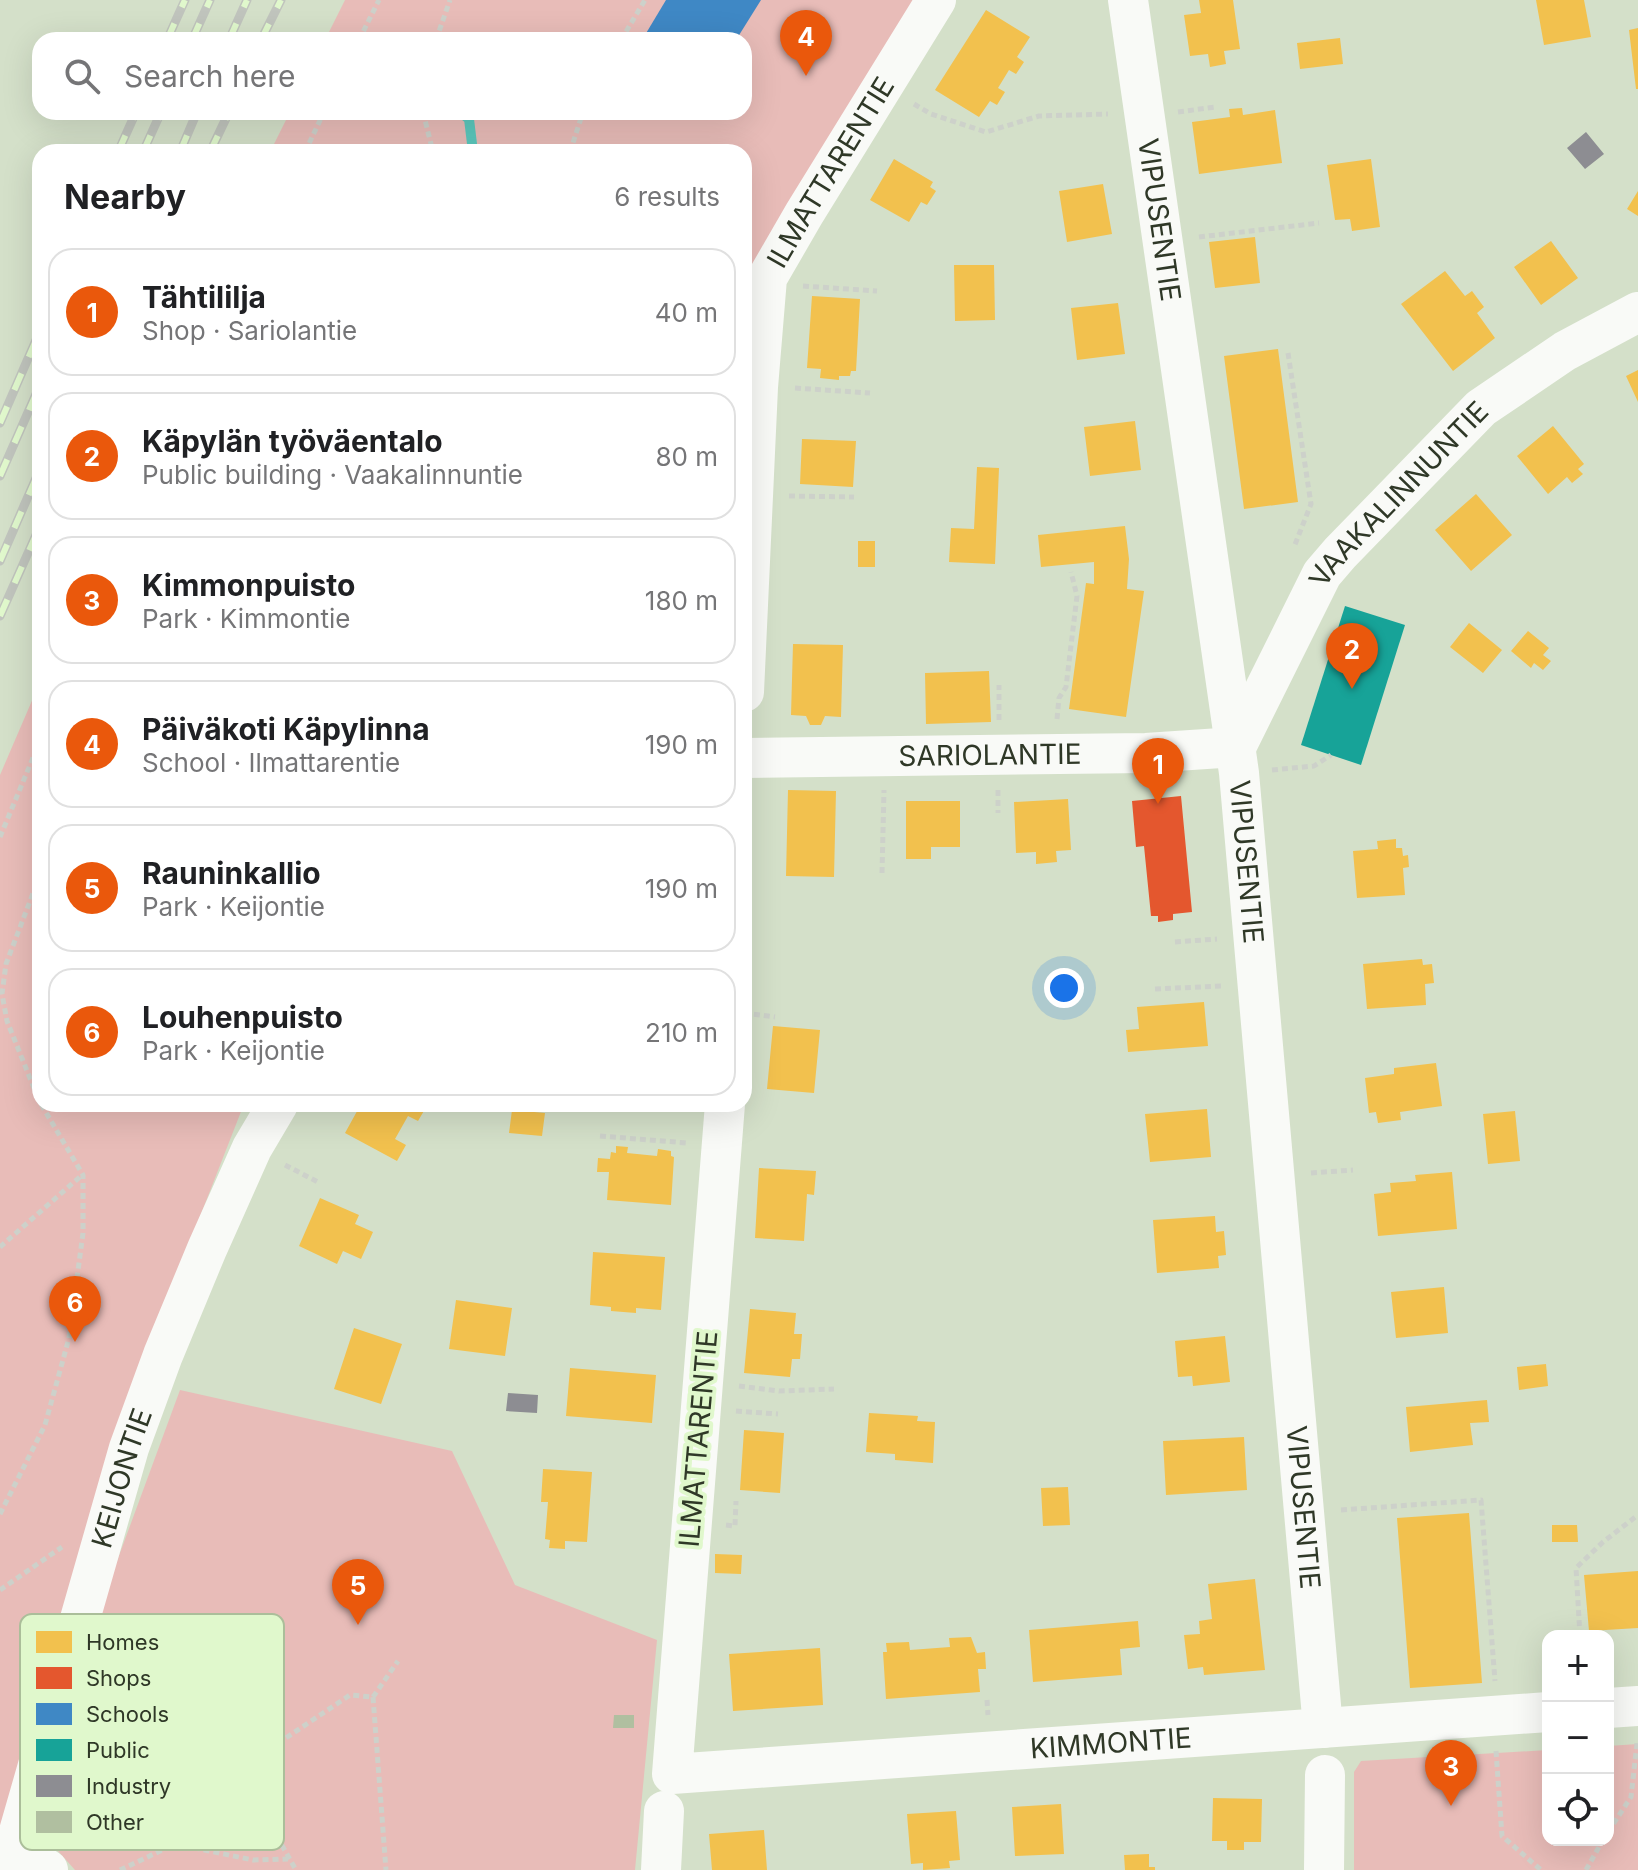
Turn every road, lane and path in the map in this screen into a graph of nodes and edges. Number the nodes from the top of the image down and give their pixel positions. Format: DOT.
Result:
graph roads {
  1 [pos="379,0"];
  2 [pos="450,0"];
  3 [pos="645,0"];
  4 [pos="936,0"];
  5 [pos="1128,0"];
  6 [pos="363,32"];
  7 [pos="439,32"];
  8 [pos="626,32"];
  9 [pos="908,101"];
  10 [pos="1215,107"];
  11 [pos="1174,112"];
  12 [pos="1122,114"];
  13 [pos="320,120"];
  14 [pos="425,120"];
  15 [pos="580,120"];
  16 [pos="309,144"];
  17 [pos="431,144"];
  18 [pos="573,144"];
  19 [pos="1319,223"];
  20 [pos="1162,241"];
  21 [pos="767,278"];
  22 [pos="877,291"];
  23 [pos="1638,312"];
  24 [pos="1288,353"];
  25 [pos="758,387"];
  26 [pos="870,393"];
  27 [pos="752,495"];
  28 [pos="854,497"];
  29 [pos="1291,555"];
  30 [pos="1071,572"];
  31 [pos="1236,747"];
  32 [pos="1057,755"];
  33 [pos="1331,755"];
  34 [pos="885,757"];
  35 [pos="752,758"];
  36 [pos="32,760"];
  37 [pos="1271,770"];
  38 [pos="0,837"];
  39 [pos="882,873"];
  40 [pos="32,896"];
  41 [pos="1258,983"];
  42 [pos="1155,989"];
  43 [pos="752,1014"];
  44 [pos="775,1017"];
  45 [pos="32,1084"];
  46 [pos="45,1112"];
  47 [pos="273,1112"];
  48 [pos="724,1112"];
  49 [pos="600,1136"];
  50 [pos="722,1145"];
  51 [pos="83,1175"];
  52 [pos="0,1247"];
  53 [pos="703,1382"];
  54 [pos="834,1389"];
  55 [pos="0,1514"];
  56 [pos="111,1514"];
  57 [pos="1304,1514"];
  58 [pos="1638,1515"];
  59 [pos="0,1590"];
  60 [pos="82,1614"];
  61 [pos="1580,1630"];
  62 [pos="398,1661"];
  63 [pos="373,1697"];
  64 [pos="1627,1706"];
  65 [pos="1542,1712"];
  66 [pos="1495,1716"];
  67 [pos="1323,1728"];
  68 [pos="284,1739"];
  69 [pos="1325,1775"];
  70 [pos="668,1792"];
  71 [pos="1634,1798"];
  72 [pos="1614,1824"];
  73 [pos="20,1831"];
  74 [pos="1600,1846"];
  75 [pos="162,1850"];
  76 [pos="204,1850"];
  77 [pos="283,1850"];
  78 [pos="12,1859"];
  79 [pos="288,1859"];
  80 [pos="48,1870"];
  81 [pos="120,1870"];
  82 [pos="296,1870"];
  83 [pos="386,1870"];
  84 [pos="661,1870"];
  85 [pos="1324,1870"];
  86 [pos="1541,1870"];
  87 [pos="1586,1870"];
  1 -- 6 [label="path"];
  2 -- 7 [label="path"];
  3 -- 8 [label="path"];
  4 -- 21 [label="street, ILMATTARENTIE"];
  5 -- 20 [label="street, VIPUSENTIE"];
  9 -- 12 [label="path"];
  10 -- 11 [label="path"];
  13 -- 16 [label="path"];
  14 -- 17 [label="path"];
  15 -- 18 [label="path"];
  19 -- 20 [label="path"];
  20 -- 31 [label="street, VIPUSENTIE"];
  21 -- 22 [label="path"];
  21 -- 25 [label="street, ILMATTARENTIE"];
  23 -- 31 [label="street, VAAKALINNUNTIE"];
  24 -- 29 [label="path"];
  25 -- 26 [label="path"];
  25 -- 27 [label="street, ILMATTARENTIE"];
  27 -- 28 [label="path"];
  30 -- 32 [label="path"];
  31 -- 32 [label="street, SARIOLANTIE"];
  31 -- 41 [label="street, VIPUSENTIE"];
  32 -- 34 [label="street, SARIOLANTIE"];
  33 -- 37 [label="path"];
  34 -- 35 [label="street, SARIOLANTIE"];
  34 -- 39 [label="path"];
  36 -- 38 [label="path"];
  40 -- 45 [label="path"];
  41 -- 42 [label="path"];
  41 -- 57 [label="street, VIPUSENTIE"];
  43 -- 44 [label="path"];
  46 -- 51 [label="path"];
  47 -- 56 [label="street, KEIJONTIE"];
  48 -- 50 [label="street, ILMATTARENTIE"];
  49 -- 50 [label="path"];
  50 -- 53 [label="street, ILMATTARENTIE"];
  51 -- 52 [label="path"];
  51 -- 55 [label="path"];
  53 -- 54 [label="path"];
  53 -- 70 [label="street, ILMATTARENTIE"];
  56 -- 59 [label="path"];
  56 -- 60 [label="street, KEIJONTIE"];
  57 -- 66 [label="path"];
  57 -- 67 [label="street, VIPUSENTIE"];
  58 -- 61 [label="path"];
  62 -- 63 [label="path"];
  63 -- 68 [label="path"];
  63 -- 83 [label="path"];
  64 -- 71 [label="path"];
  65 -- 66 [label="street, KIMMONTIE"];
  66 -- 67 [label="street, KIMMONTIE"];
  66 -- 86 [label="path"];
  67 -- 70 [label="street, KIMMONTIE"];
  69 -- 85 [label="street"];
  70 -- 84 [label="street, ILMATTARENTIE"];
  71 -- 72 [label="path"];
  73 -- 78 [label="street, KEIJONTIE"];
  74 -- 87 [label="path"];
  75 -- 81 [label="path"];
  76 -- 79 [label="path"];
  77 -- 79 [label="path"];
  78 -- 80 [label="street"];
  79 -- 82 [label="path"];
}
